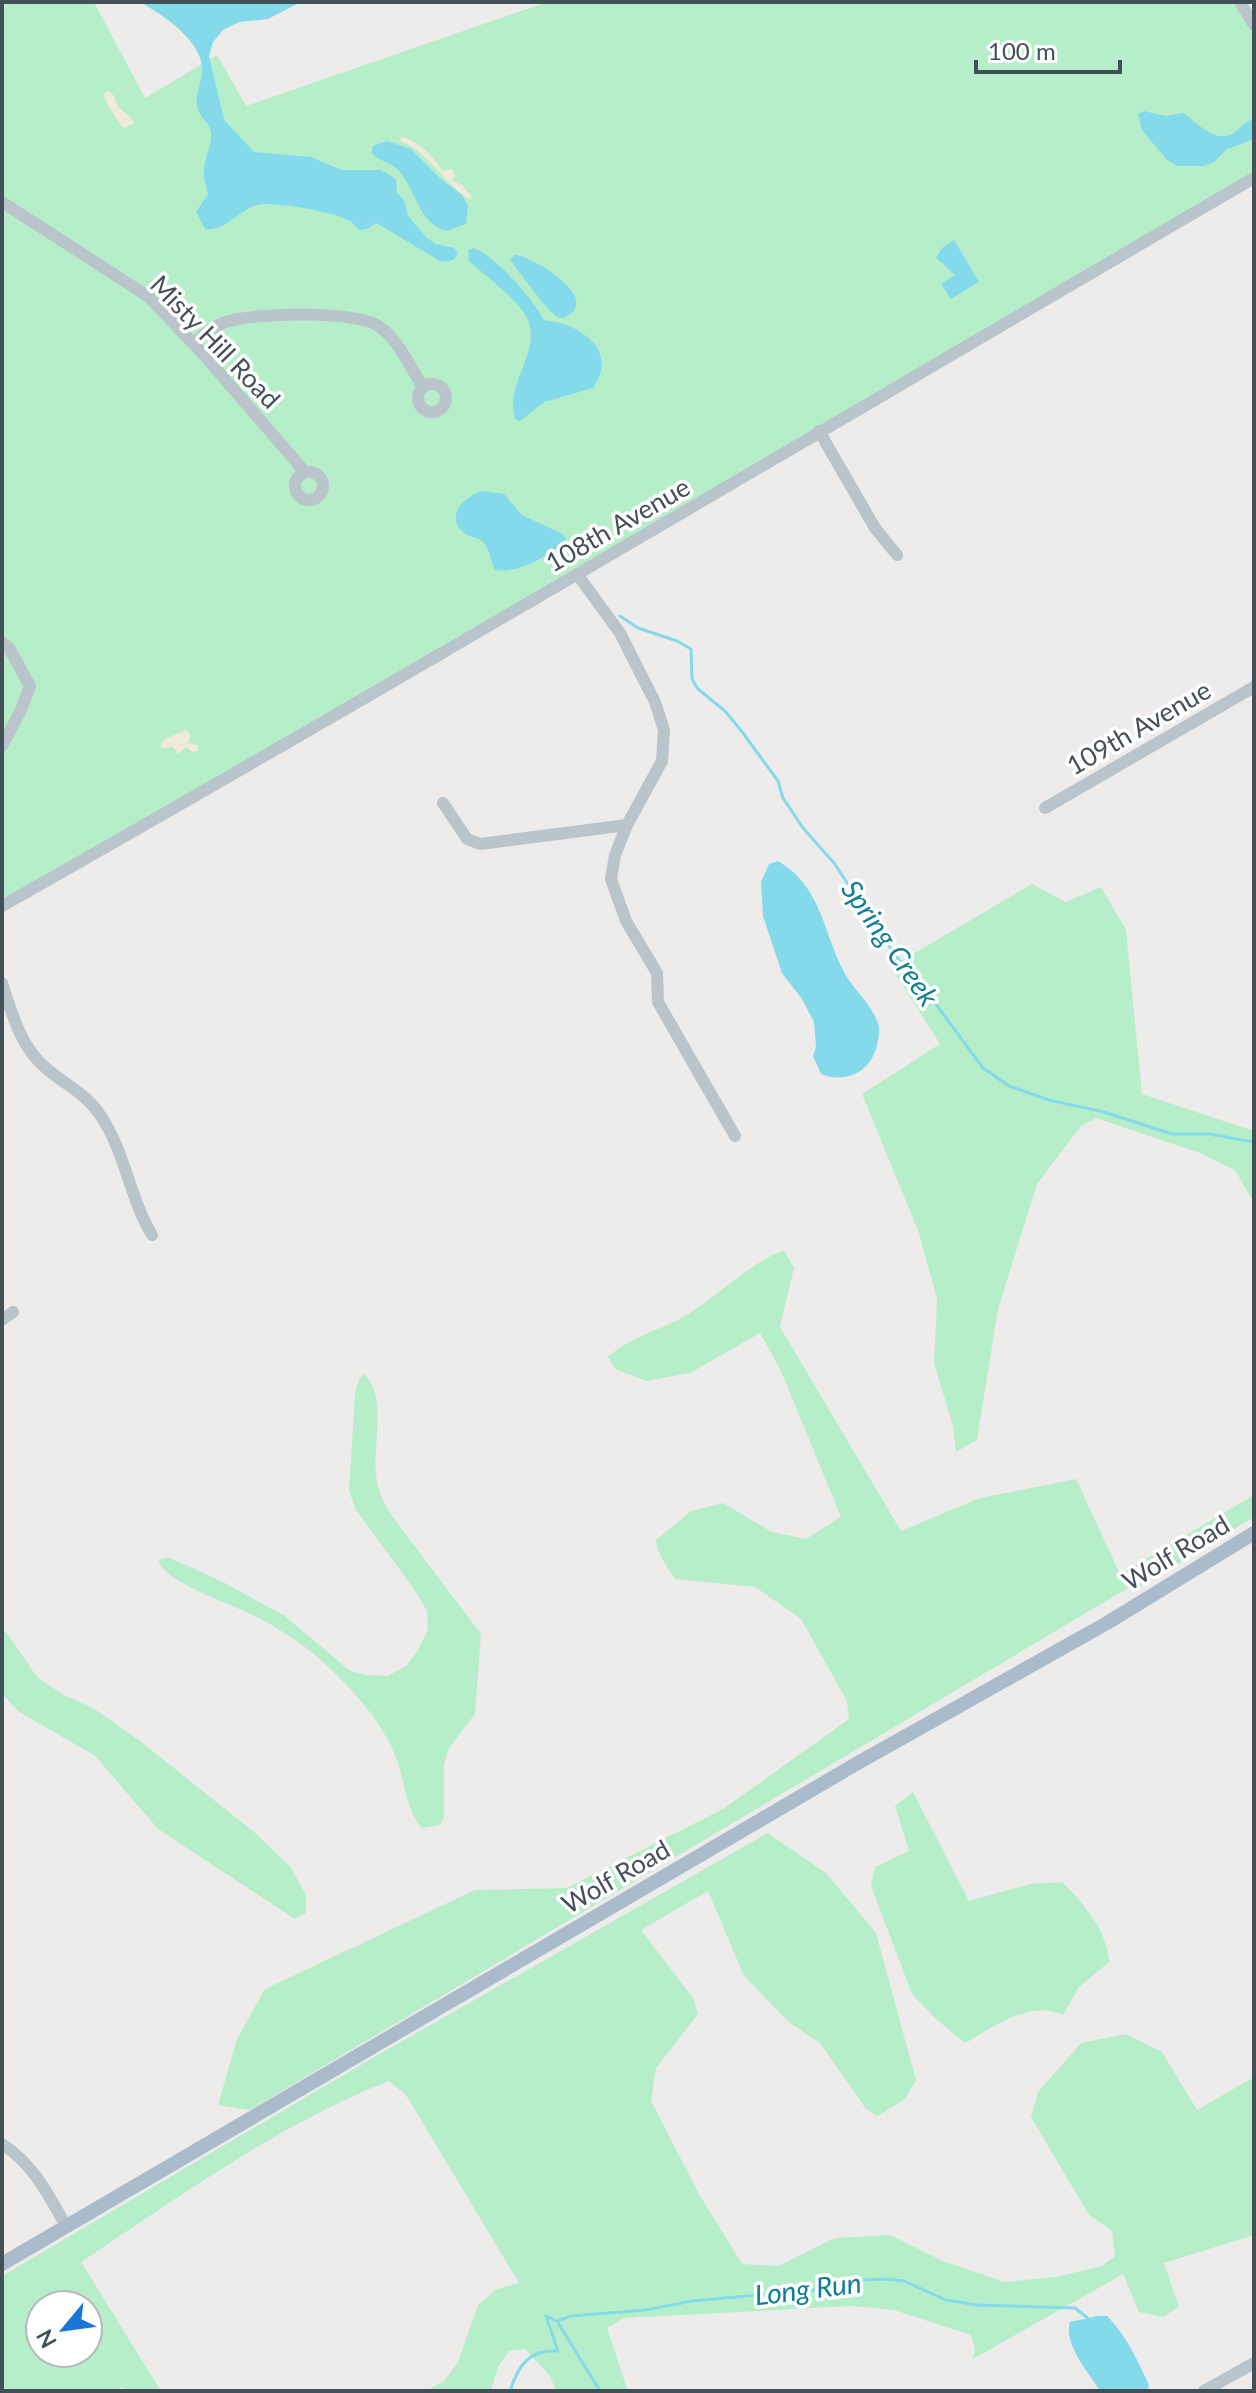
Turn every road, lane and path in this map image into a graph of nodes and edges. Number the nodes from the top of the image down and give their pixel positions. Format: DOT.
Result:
graph roads {
  1 [pos="1240,2"];
  2 [pos="1254,25"];
  3 [pos="1254,178"];
  4 [pos="2,202"];
  5 [pos="193,343"];
  6 [pos="423,387"];
  7 [pos="819,431"];
  8 [pos="305,472"];
  9 [pos="897,555"];
  10 [pos="577,574"];
  11 [pos="2,642"];
  12 [pos="1254,687"];
  13 [pos="2,746"];
  14 [pos="443,803"];
  15 [pos="1045,808"];
  16 [pos="627,825"];
  17 [pos="2,906"];
  18 [pos="2,983"];
  19 [pos="735,1136"];
  20 [pos="152,1235"];
  21 [pos="1254,1533"];
  22 [pos="2,2144"];
  23 [pos="66,2226"];
  24 [pos="2,2264"];
  25 [pos="1254,2363"];
  26 [pos="1204,2391"];
  1 -- 2 [label="street"];
  3 -- 7 [label="street, 108th Avenue"];
  4 -- 5 [label="street, Misty Hill Road"];
  5 -- 6 [label="street"];
  5 -- 8 [label="street, Misty Hill Road"];
  7 -- 9 [label="street"];
  7 -- 10 [label="street, 108th Avenue"];
  10 -- 16 [label="street"];
  10 -- 17 [label="street, 108th Avenue"];
  11 -- 13 [label="street"];
  12 -- 15 [label="street, 109th Avenue"];
  14 -- 16 [label="street"];
  16 -- 19 [label="street"];
  18 -- 20 [label="street"];
  21 -- 23 [label="main road, Wolf Road"];
  22 -- 23 [label="street"];
  23 -- 24 [label="main road, Wolf Road"];
  25 -- 26 [label="street"];
}
